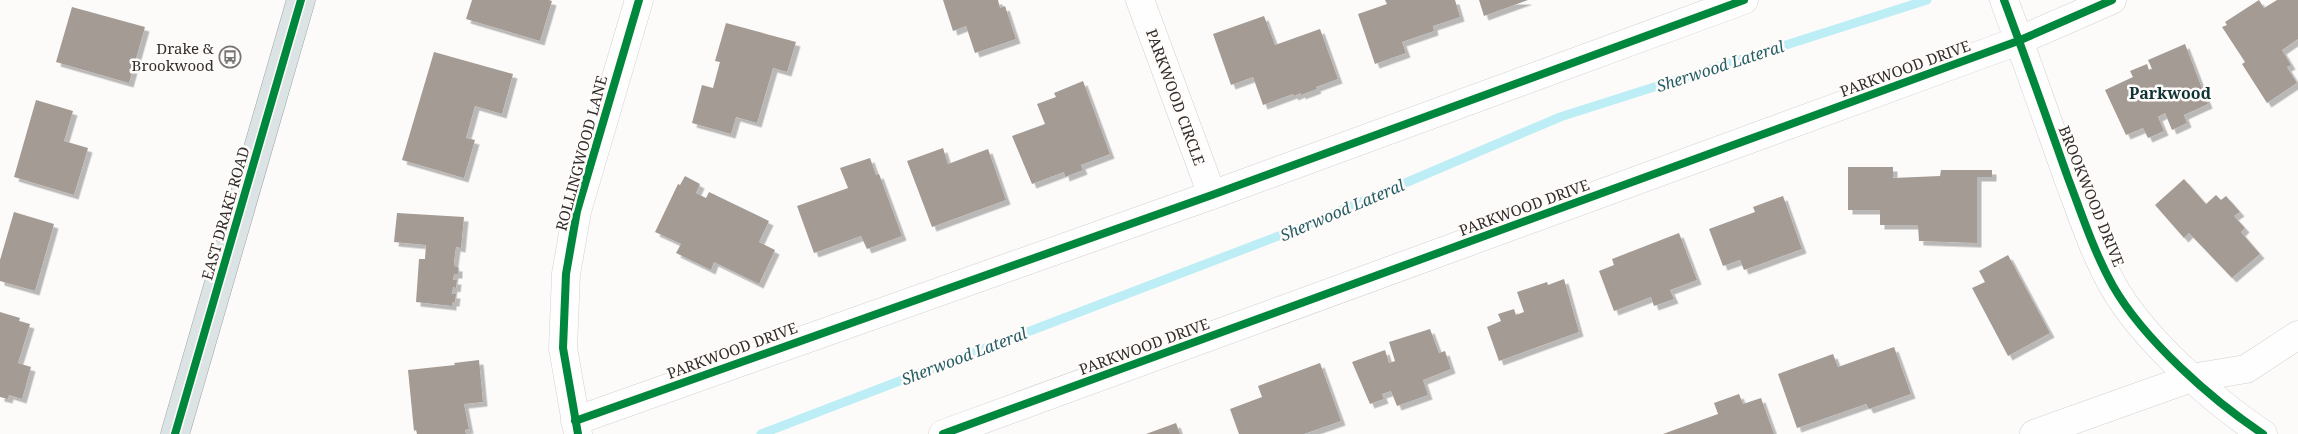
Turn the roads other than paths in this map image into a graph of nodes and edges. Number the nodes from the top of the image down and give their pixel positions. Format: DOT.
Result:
graph roads {
  1 [pos="300,0"];
  2 [pos="639,0"];
  3 [pos="1140,0"];
  4 [pos="1744,0"];
  5 [pos="2112,0"];
  6 [pos="2011,19"];
  7 [pos="1212,195"];
  8 [pos="2298,335"];
  9 [pos="2191,378"];
  10 [pos="576,427"];
  11 [pos="175,434"];
  12 [pos="943,434"];
  13 [pos="2034,434"];
  14 [pos="2263,434"];
  1 -- 11 [label="main road, EAST DRAKE ROAD"];
  2 -- 10 [label="street, ROLLINGWOOD LANE"];
  3 -- 7 [label="street, PARKWOOD CIRCLE"];
  4 -- 7 [label="street, PARKWOOD DRIVE"];
  5 -- 6 [label="street, PARKWOOD DRIVE"];
  6 -- 9 [label="street, BROOKWOOD DRIVE"];
  6 -- 12 [label="street, PARKWOOD DRIVE"];
  7 -- 10 [label="street, PARKWOOD DRIVE"];
  8 -- 9 [label="street"];
  9 -- 13 [label="street"];
  9 -- 14 [label="street, BROOKWOOD DRIVE"];
}
